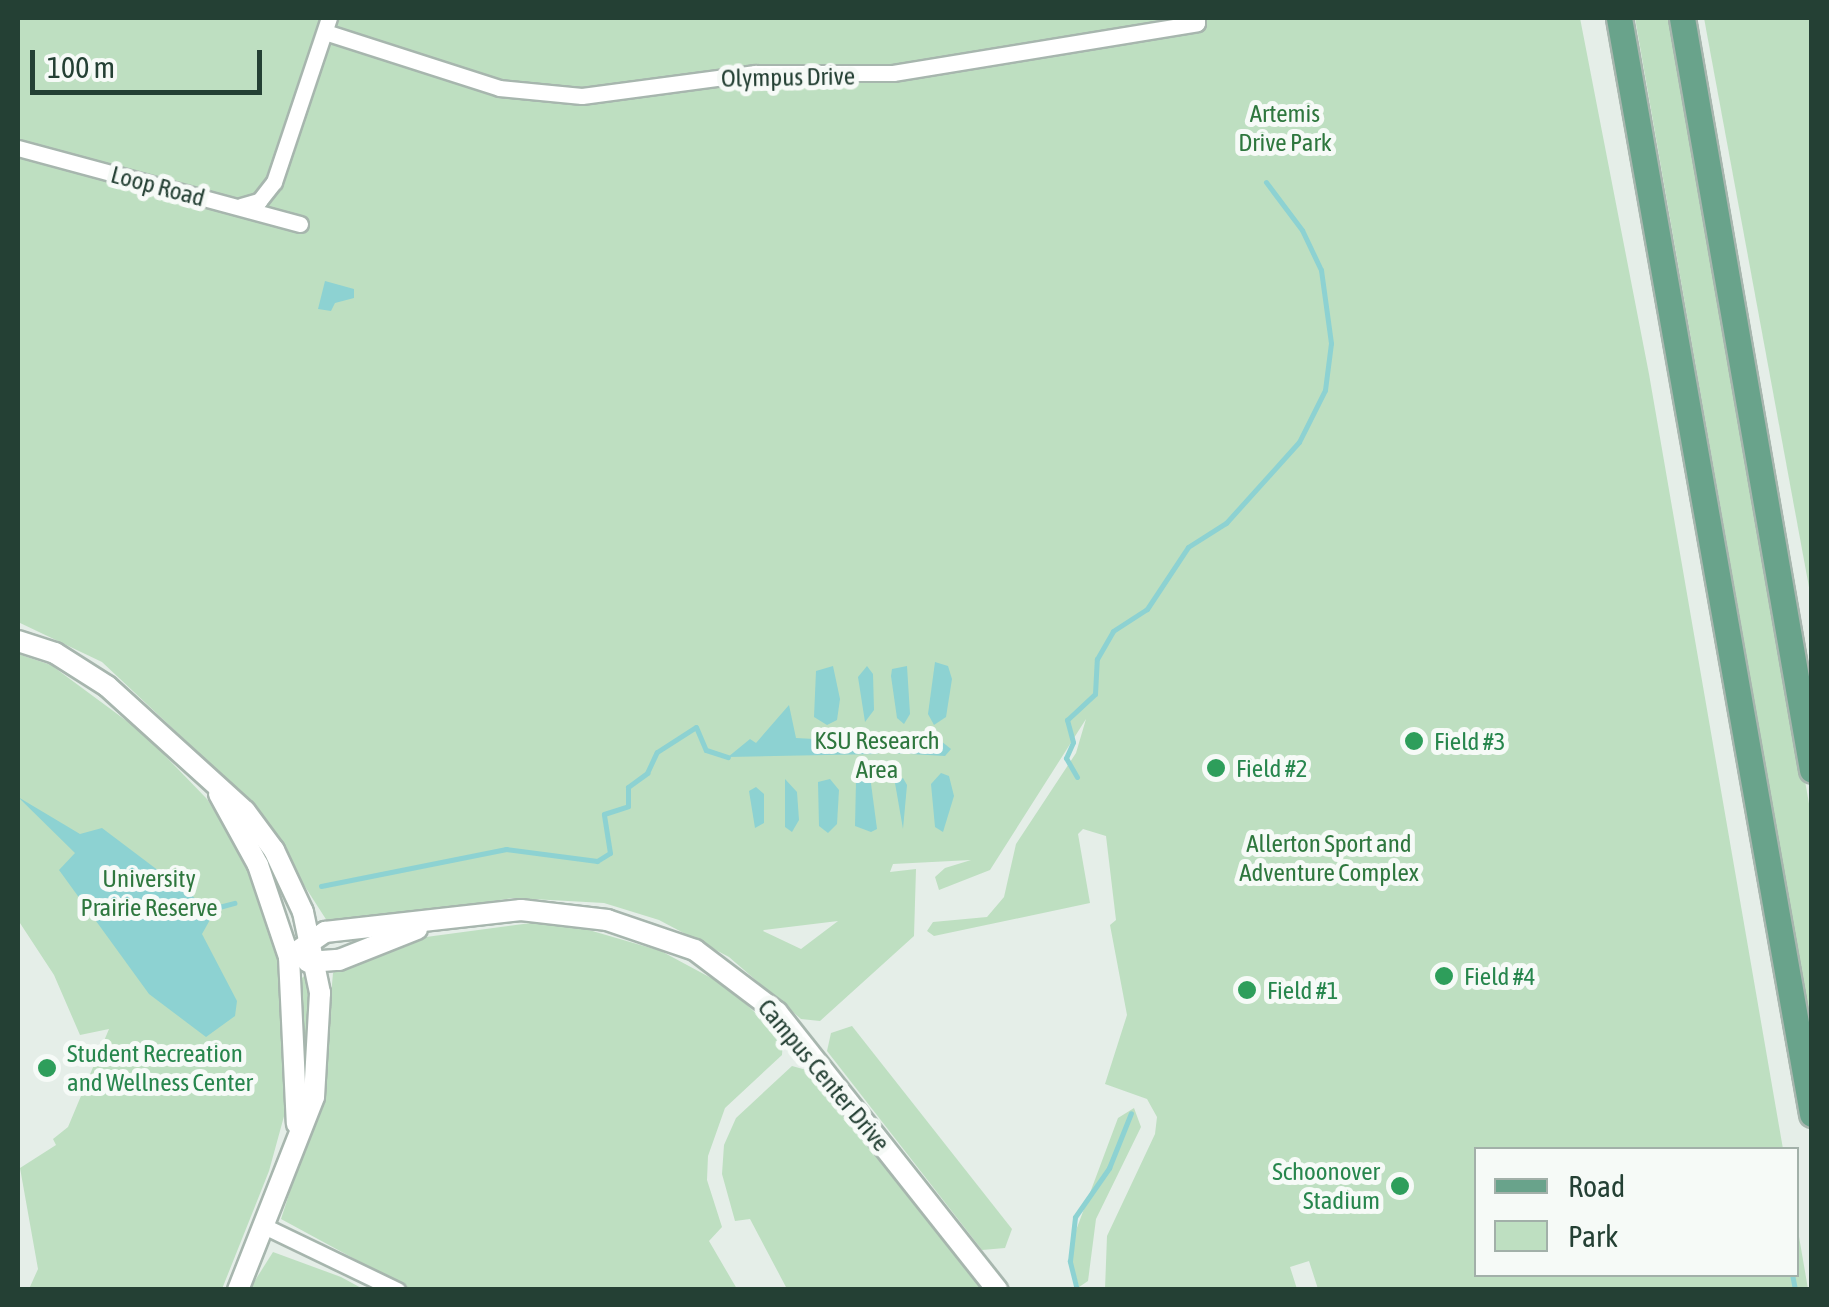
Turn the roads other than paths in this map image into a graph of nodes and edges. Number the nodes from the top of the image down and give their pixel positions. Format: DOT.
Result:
graph roads {
  1 [pos="1619,18"];
  2 [pos="1682,18"];
  3 [pos="1197,20"];
  4 [pos="327,25"];
  5 [pos="18,148"];
  6 [pos="236,207"];
  7 [pos="300,224"];
  8 [pos="18,641"];
  9 [pos="1812,770"];
  10 [pos="217,788"];
  11 [pos="428,924"];
  12 [pos="311,936"];
  13 [pos="288,957"];
  14 [pos="318,965"];
  15 [pos="1812,1114"];
  16 [pos="297,1131"];
  17 [pos="264,1226"];
  18 [pos="238,1290"];
  19 [pos="396,1290"];
  20 [pos="997,1290"];
  1 -- 15 [label="main road"];
  2 -- 9 [label="main road"];
  3 -- 4 [label="street, Olympus Drive"];
  4 -- 6 [label="street"];
  5 -- 6 [label="street, Loop Road"];
  6 -- 7 [label="street, Loop Road"];
  8 -- 10 [label="street"];
  10 -- 12 [label="street"];
  10 -- 13 [label="street"];
  11 -- 12 [label="street, Campus Center Drive"];
  11 -- 14 [label="street, Campus Center Drive"];
  11 -- 20 [label="street, Campus Center Drive"];
  12 -- 13 [label="street"];
  12 -- 14 [label="street"];
  13 -- 14 [label="street"];
  13 -- 16 [label="street"];
  14 -- 16 [label="street"];
  16 -- 17 [label="street"];
  17 -- 18 [label="street"];
  17 -- 19 [label="street"];
}
